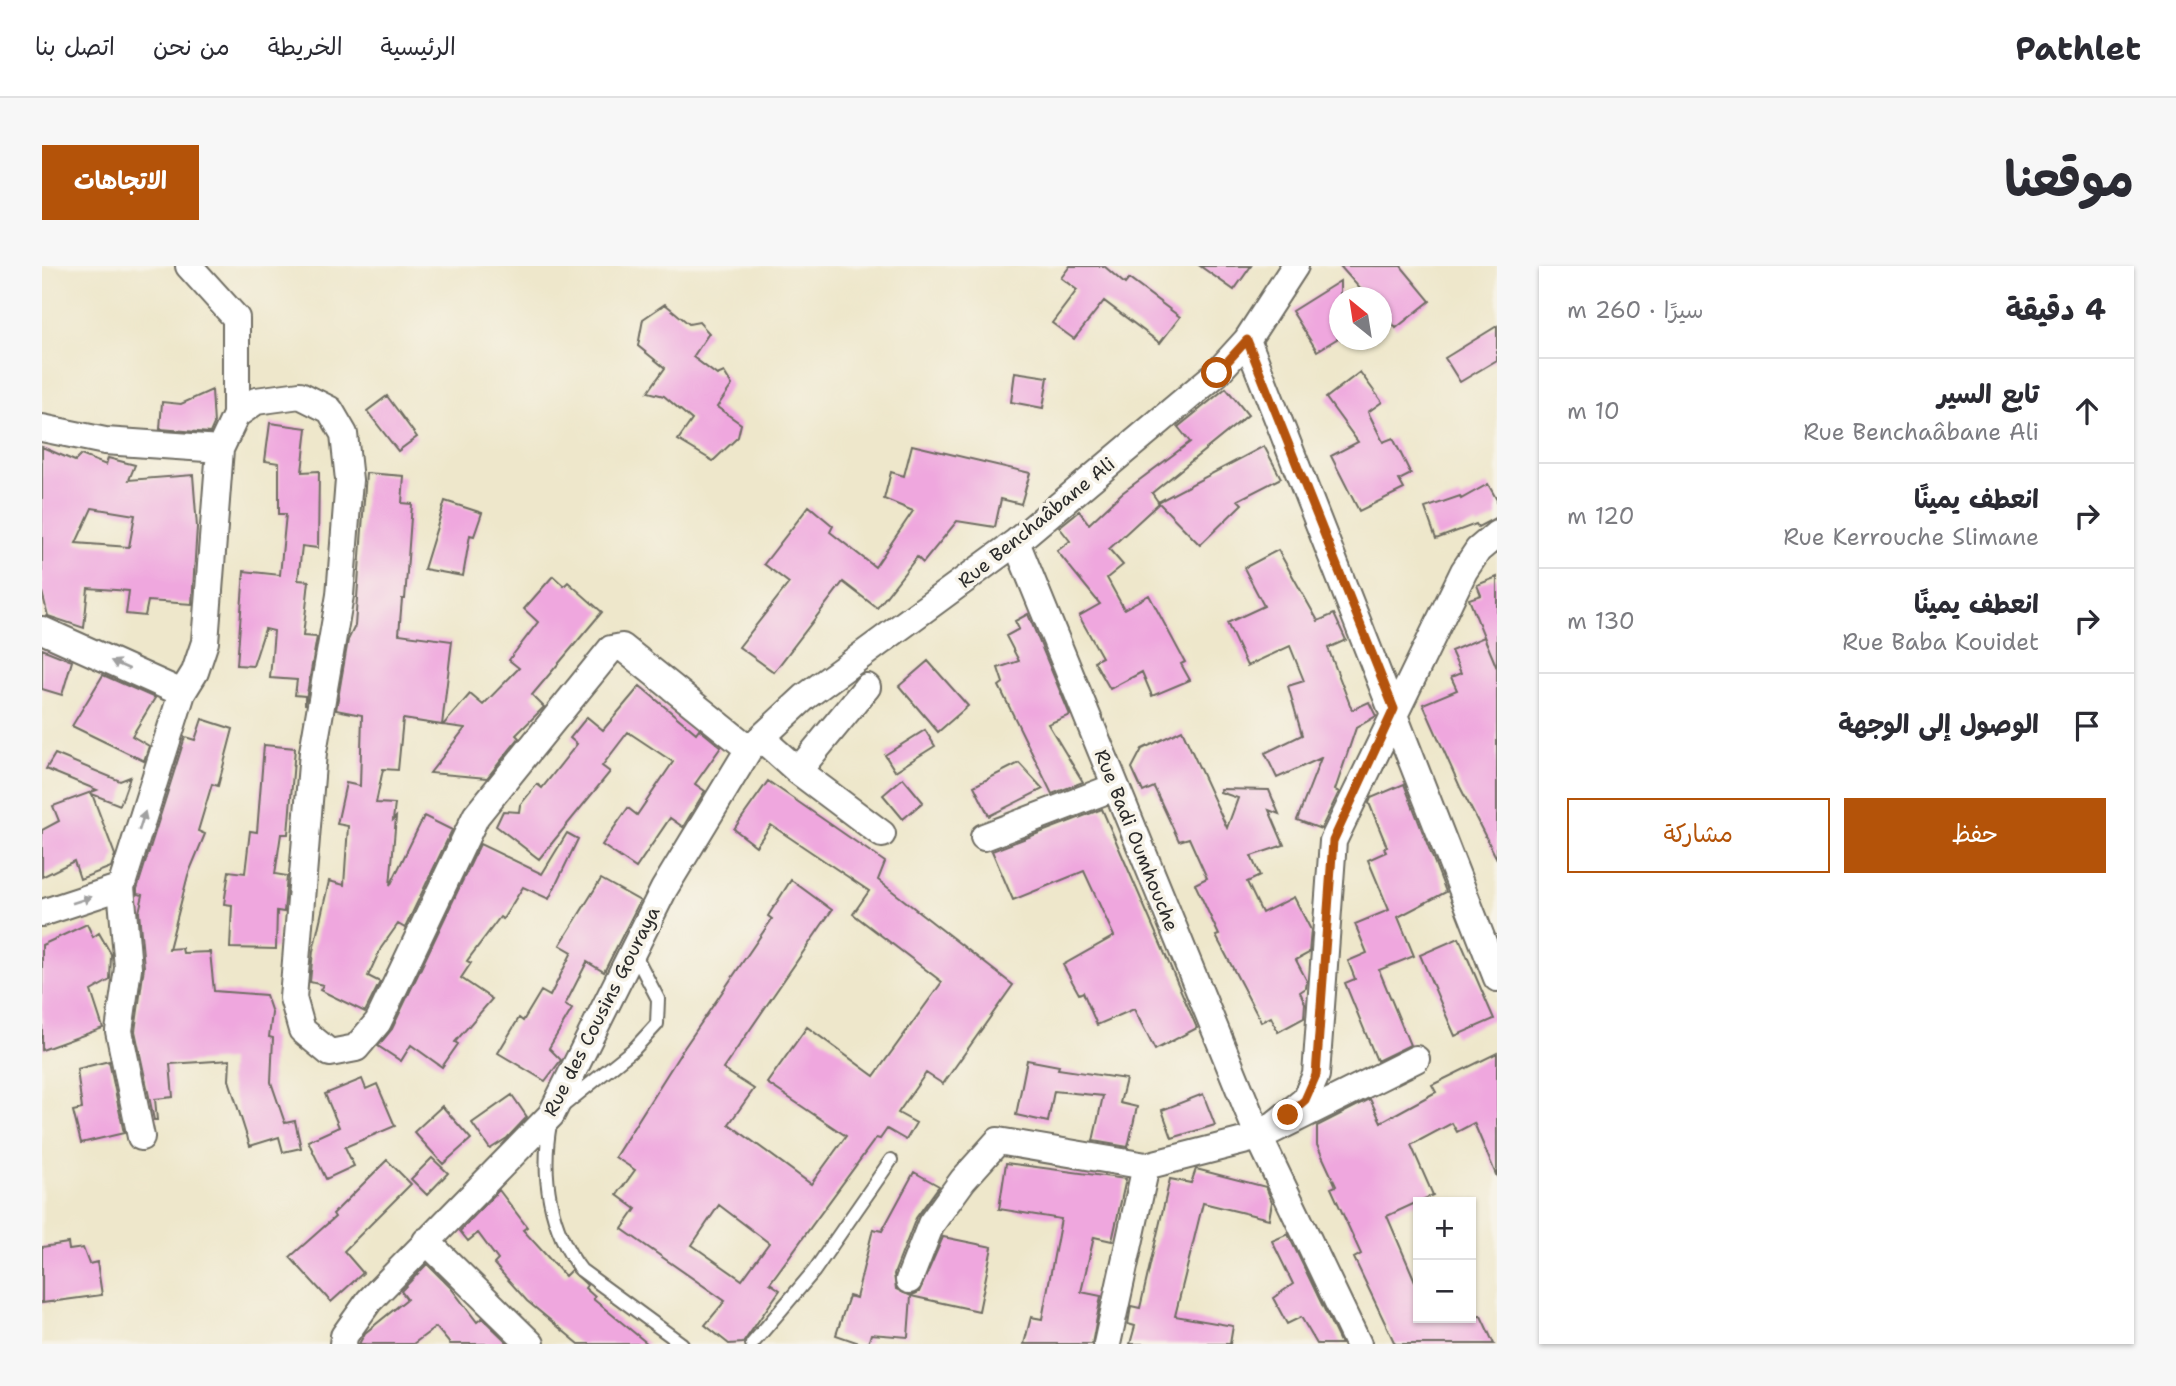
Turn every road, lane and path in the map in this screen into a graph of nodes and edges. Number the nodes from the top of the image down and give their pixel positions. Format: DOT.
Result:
graph roads {
  1 [pos="189,266"];
  2 [pos="1295,266"];
  3 [pos="1247,340"];
  4 [pos="236,415"];
  5 [pos="42,428"];
  6 [pos="220,449"];
  7 [pos="1497,534"];
  8 [pos="1016,542"];
  9 [pos="42,629"];
  10 [pos="867,687"];
  11 [pos="182,694"];
  12 [pos="1394,709"];
  13 [pos="755,743"];
  14 [pos="798,771"];
  15 [pos="1115,787"];
  16 [pos="883,834"];
  17 [pos="984,838"];
  18 [pos="121,887"];
  19 [pos="42,913"];
  20 [pos="633,951"];
  21 [pos="1497,978"];
  22 [pos="1416,1059"];
  23 [pos="551,1115"];
  24 [pos="141,1137"];
  25 [pos="1259,1137"];
  26 [pos="891,1160"];
  27 [pos="1146,1166"];
  28 [pos="426,1241"];
  29 [pos="909,1280"];
  30 [pos="342,1344"];
  31 [pos="531,1344"];
  32 [pos="682,1344"];
  33 [pos="752,1344"];
  34 [pos="1107,1344"];
  35 [pos="1358,1344"];
  1 -- 4 [label="street"];
  2 -- 3 [label="street, Rue Benchaâbane Ali"];
  3 -- 8 [label="street, Rue Benchaâbane Ali"];
  3 -- 12 [label="street"];
  4 -- 6 [label="street"];
  4 -- 13 [label="street"];
  5 -- 6 [label="street"];
  6 -- 11 [label="street"];
  7 -- 12 [label="street"];
  8 -- 13 [label="street, Rue Benchaâbane Ali"];
  8 -- 15 [label="street, Rue Badi Oumhouche"];
  11 -- 9 [label="street, one-way"];
  10 -- 14 [label="street"];
  18 -- 11 [label="street, one-way"];
  12 -- 21 [label="street"];
  12 -- 25 [label="street"];
  13 -- 14 [label="street"];
  13 -- 20 [label="street, Rue des Cousins Gouraya"];
  14 -- 16 [label="street"];
  15 -- 17 [label="street"];
  15 -- 25 [label="street, Rue Badi Oumhouche"];
  19 -- 18 [label="street, one-way"];
  18 -- 24 [label="street"];
  20 -- 23 [label="street, Rue des Cousins Gouraya"];
  20 -- 23 [label="lane"];
  22 -- 25 [label="street"];
  23 -- 28 [label="street, Rue des Cousins Gouraya"];
  23 -- 32 [label="lane"];
  25 -- 27 [label="street"];
  25 -- 35 [label="street, Rue Badi Oumhouche"];
  26 -- 33 [label="lane"];
  27 -- 29 [label="street"];
  27 -- 34 [label="street"];
  28 -- 30 [label="street, Rue des Cousins Gouraya"];
  28 -- 31 [label="street"];
}
